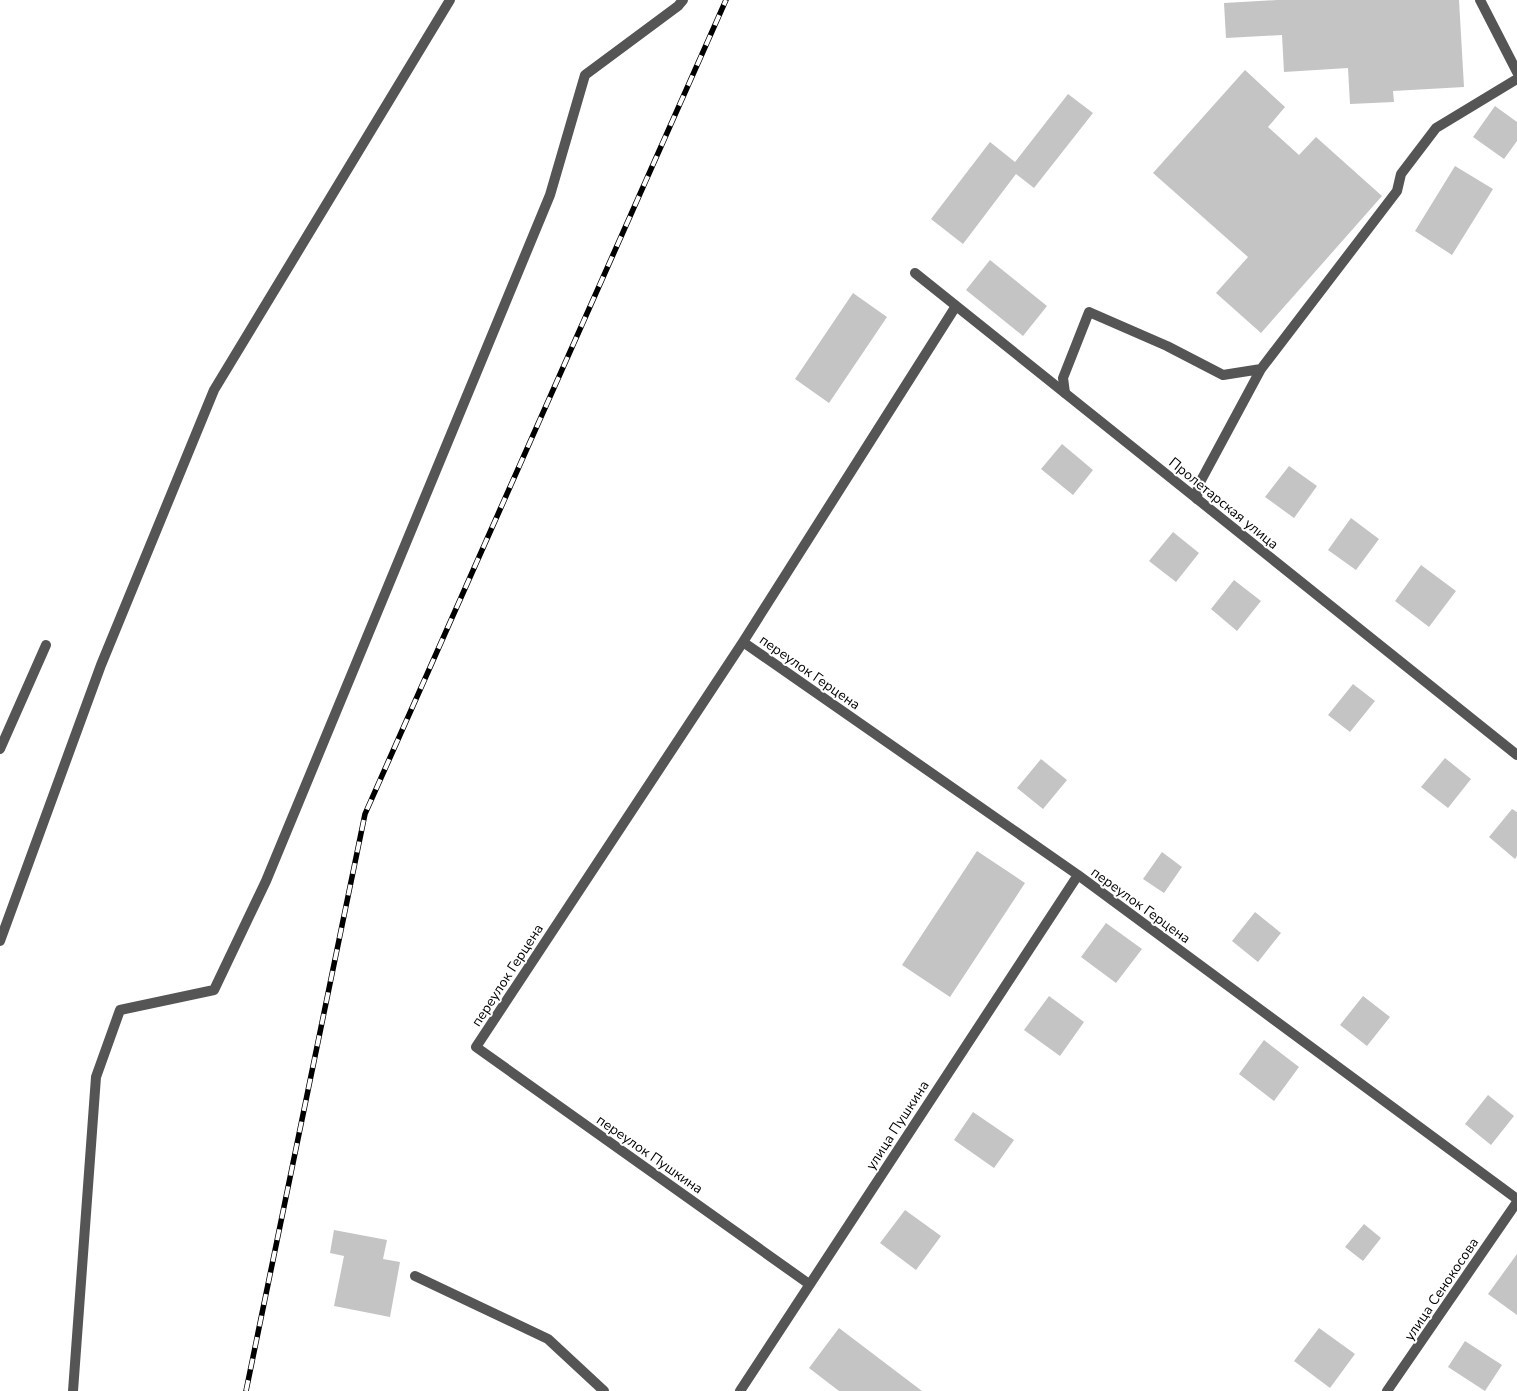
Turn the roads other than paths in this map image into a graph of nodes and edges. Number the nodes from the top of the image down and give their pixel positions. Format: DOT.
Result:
graph roads {
  1 [pos="450,0"];
  2 [pos="683,0"];
  3 [pos="1480,0"];
  4 [pos="1517,72"];
  5 [pos="1517,79"];
  6 [pos="915,273"];
  7 [pos="956,306"];
  8 [pos="1261,369"];
  9 [pos="1065,393"];
  10 [pos="1197,499"];
  11 [pos="743,642"];
  12 [pos="46,645"];
  13 [pos="0,749"];
  14 [pos="1517,755"];
  15 [pos="1078,875"];
  16 [pos="0,941"];
  17 [pos="476,1047"];
  18 [pos="1517,1200"];
  19 [pos="415,1276"];
  20 [pos="809,1284"];
  21 [pos="73,1391"];
  22 [pos="604,1391"];
  23 [pos="740,1391"];
  24 [pos="1387,1391"];
  1 -- 16 [label="street"];
  2 -- 21 [label="street"];
  3 -- 4 [label="street"];
  5 -- 8 [label="street"];
  6 -- 7 [label="street, Пролетарская улица"];
  7 -- 9 [label="street, Пролетарская улица"];
  7 -- 11 [label="street, переулок Герцена"];
  8 -- 9 [label="street"];
  8 -- 10 [label="street"];
  9 -- 10 [label="street, Пролетарская улица"];
  10 -- 14 [label="street, Пролетарская улица"];
  11 -- 15 [label="street, переулок Герцена"];
  11 -- 17 [label="street, переулок Герцена"];
  12 -- 13 [label="street"];
  15 -- 18 [label="street, переулок Герцена"];
  15 -- 20 [label="street, улица Пушкина"];
  17 -- 20 [label="street, переулок Пушкина"];
  18 -- 24 [label="street, улица Сенокосова"];
  19 -- 22 [label="street"];
  20 -- 23 [label="street, улица Пушкина"];
}
